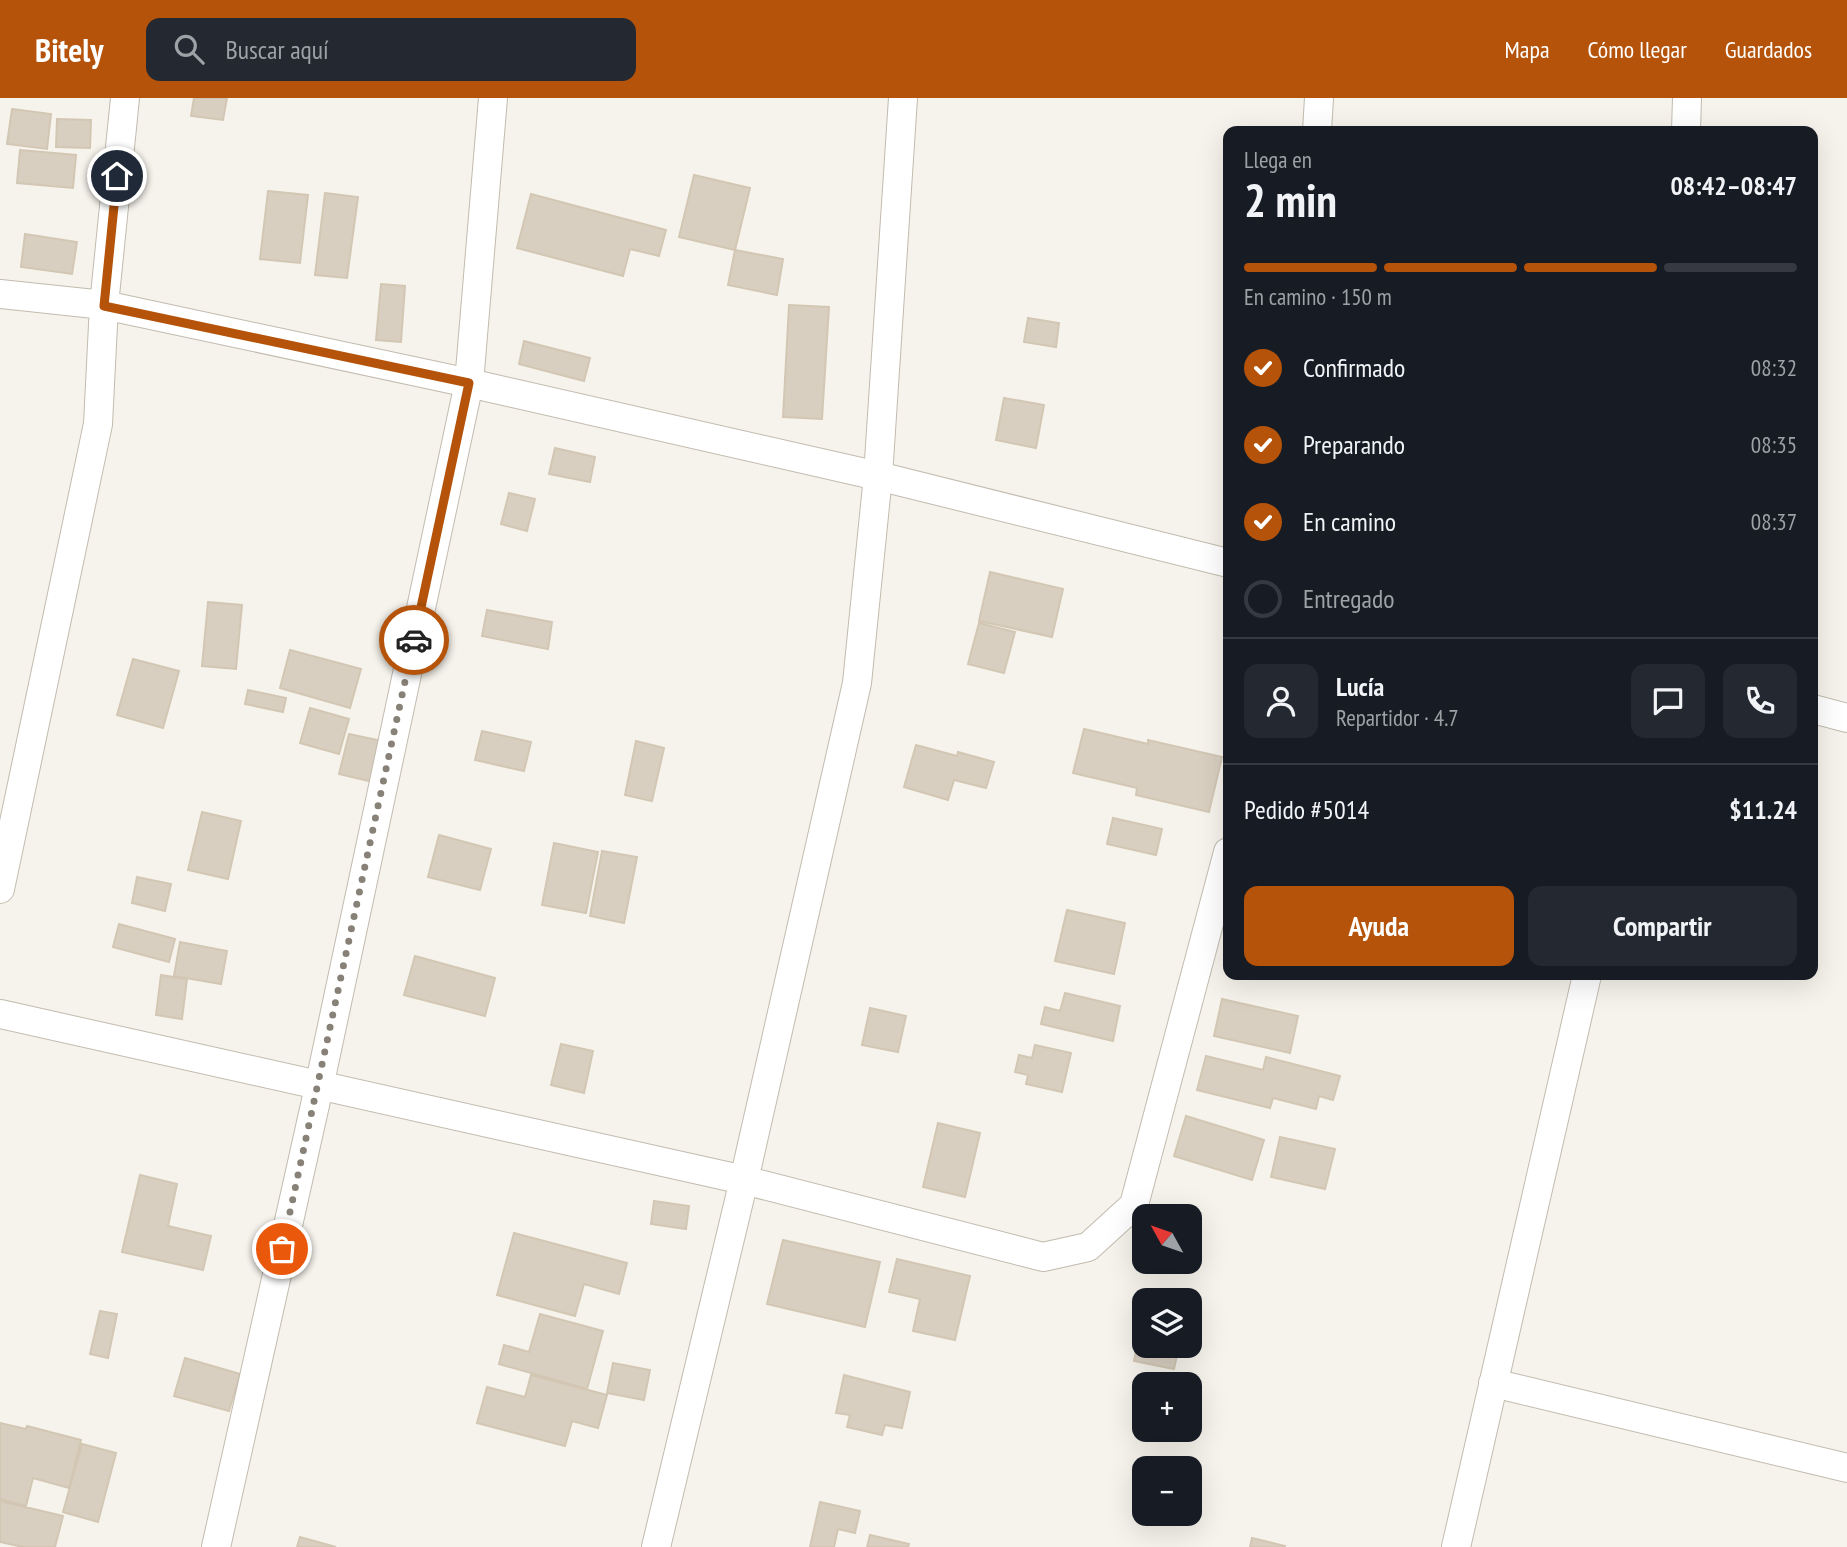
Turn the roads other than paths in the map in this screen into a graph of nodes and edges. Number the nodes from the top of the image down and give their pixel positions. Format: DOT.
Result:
graph roads {
  1 [pos="125,98"];
  2 [pos="493,98"];
  3 [pos="903,98"];
  4 [pos="1319,98"];
  5 [pos="1687,98"];
  6 [pos="1317,126"];
  7 [pos="1686,126"];
  8 [pos="0,294"];
  9 [pos="104,306"];
  10 [pos="469,383"];
  11 [pos="878,476"];
  12 [pos="1223,563"];
  13 [pos="1818,710"];
  14 [pos="1847,718"];
  15 [pos="1223,871"];
  16 [pos="0,889"];
  17 [pos="1586,980"];
  18 [pos="0,1014"];
  19 [pos="319,1087"];
  20 [pos="744,1180"];
  21 [pos="1493,1383"];
  22 [pos="1847,1468"];
  23 [pos="216,1547"];
  24 [pos="656,1547"];
  25 [pos="1455,1547"];
  1 -- 9 [label="street"];
  2 -- 10 [label="street"];
  3 -- 11 [label="street"];
  4 -- 6 [label="street"];
  5 -- 7 [label="street"];
  8 -- 9 [label="street"];
  9 -- 10 [label="street"];
  9 -- 16 [label="street"];
  10 -- 11 [label="street"];
  10 -- 19 [label="street"];
  11 -- 12 [label="street"];
  11 -- 20 [label="street"];
  13 -- 14 [label="street"];
  15 -- 20 [label="street"];
  17 -- 21 [label="street"];
  18 -- 19 [label="street"];
  19 -- 20 [label="street"];
  19 -- 23 [label="street"];
  20 -- 24 [label="street"];
  21 -- 22 [label="street"];
  21 -- 25 [label="street"];
}
